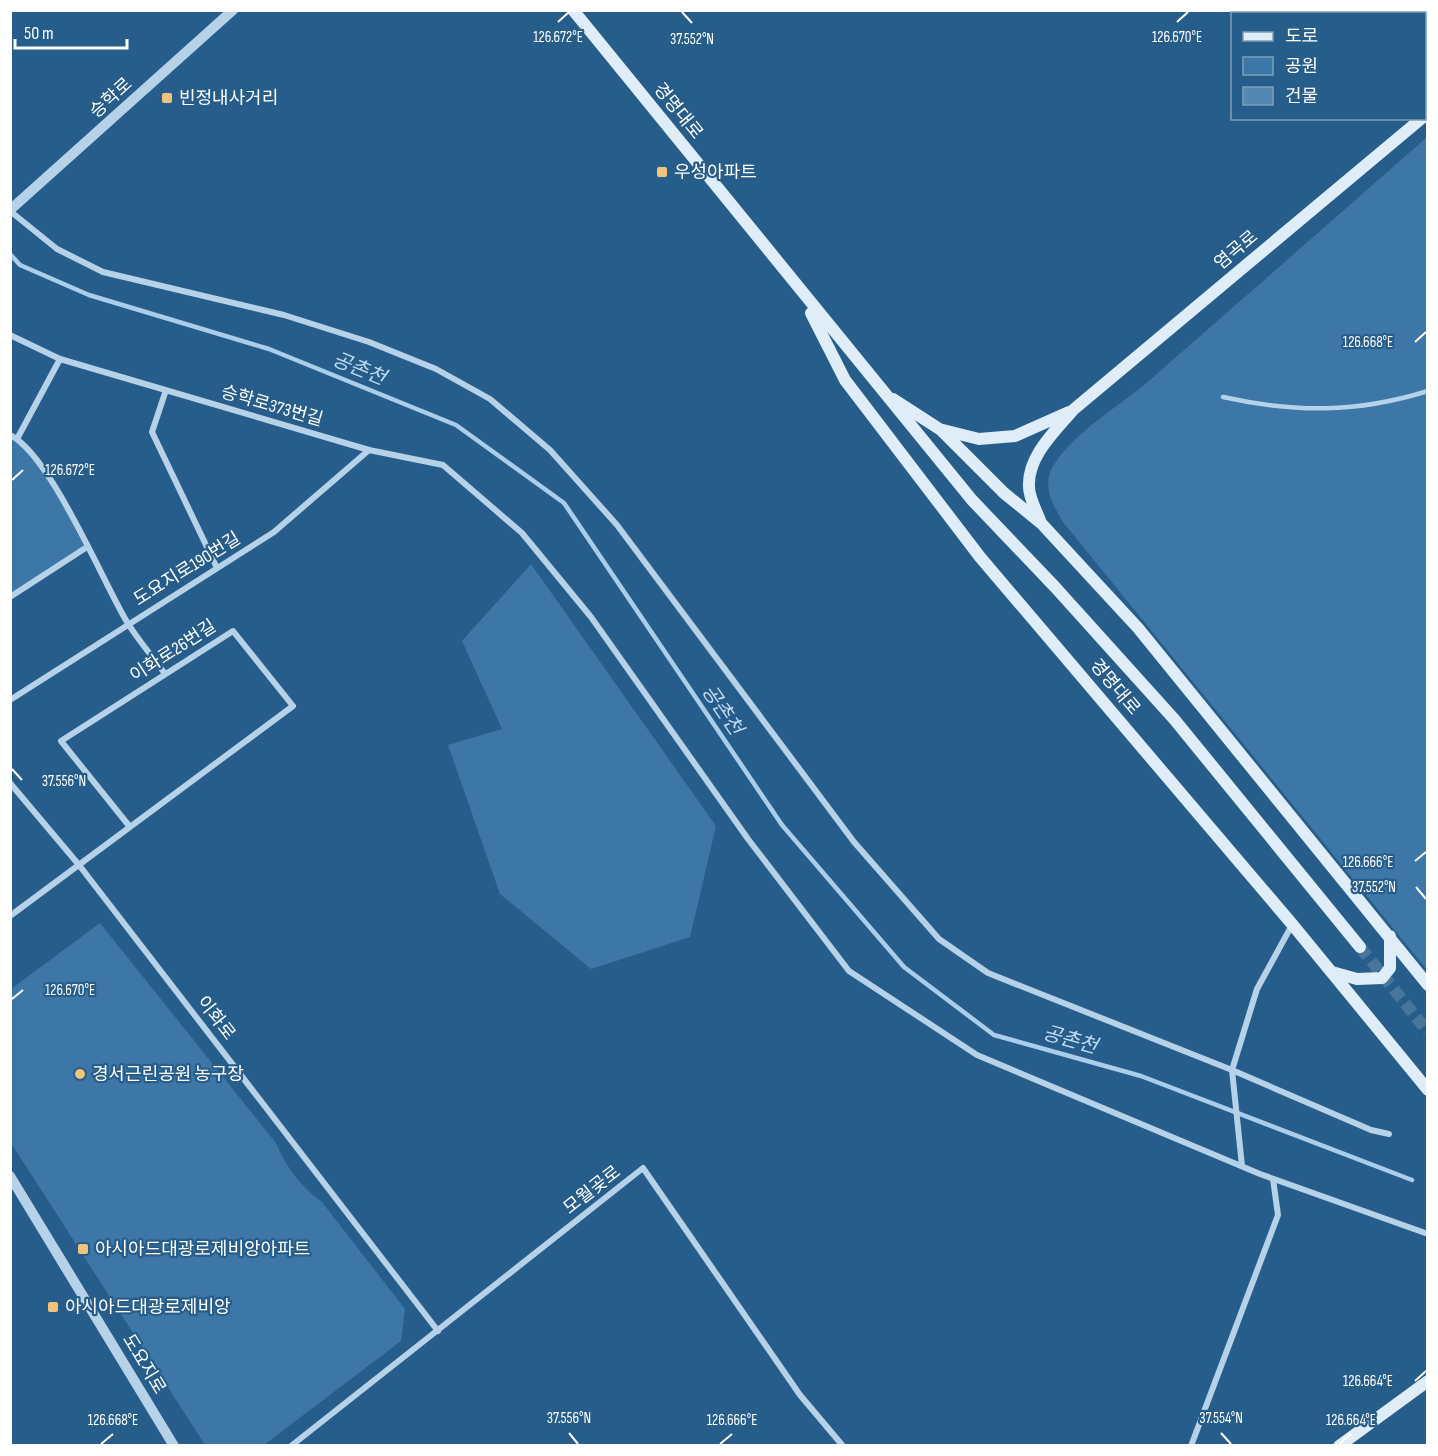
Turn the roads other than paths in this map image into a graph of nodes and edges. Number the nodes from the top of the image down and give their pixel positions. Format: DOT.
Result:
graph roads {
  1 [pos="233,10"];
  2 [pos="573,10"];
  3 [pos="1420,120"];
  4 [pos="10,210"];
  5 [pos="799,291"];
  6 [pos="10,335"];
  7 [pos="60,359"];
  8 [pos="166,390"];
  9 [pos="1428,391"];
  10 [pos="883,393"];
  11 [pos="1223,397"];
  12 [pos="1073,410"];
  13 [pos="941,430"];
  14 [pos="14,437"];
  15 [pos="369,450"];
  16 [pos="1041,523"];
  17 [pos="87,547"];
  18 [pos="217,568"];
  19 [pos="10,597"];
  20 [pos="128,624"];
  21 [pos="165,674"];
  22 [pos="10,700"];
  23 [pos="10,783"];
  24 [pos="130,828"];
  25 [pos="79,865"];
  26 [pos="10,916"];
  27 [pos="1292,924"];
  28 [pos="1390,936"];
  29 [pos="1360,946"];
  30 [pos="1331,971"];
  31 [pos="1428,986"];
  32 [pos="1232,1070"];
  33 [pos="1428,1090"];
  34 [pos="1389,1134"];
  35 [pos="1242,1166"];
  36 [pos="10,1176"];
  37 [pos="1274,1179"];
  38 [pos="1428,1234"];
  39 [pos="438,1331"];
  40 [pos="1428,1381"];
  41 [pos="174,1446"];
  42 [pos="291,1446"];
  43 [pos="843,1446"];
  44 [pos="1191,1446"];
  45 [pos="1340,1446"];
  1 -- 4 [label="street, 승학로"];
  2 -- 5 [label="main road, 경명대로"];
  3 -- 12 [label="main road, 염곡로"];
  4 -- 32 [label="street"];
  5 -- 10 [label="main road, 경명대로"];
  5 -- 27 [label="main road, 경명대로"];
  6 -- 7 [label="street, 승학로373번길"];
  7 -- 8 [label="street, 승학로373번길"];
  7 -- 14 [label="street"];
  8 -- 15 [label="street, 승학로373번길"];
  8 -- 18 [label="street"];
  9 -- 11 [label="lane"];
  10 -- 13 [label="main road, 경명대로"];
  10 -- 29 [label="main road, 경명대로"];
  12 -- 13 [label="main road, 염곡로"];
  12 -- 16 [label="main road, 염곡로"];
  13 -- 16 [label="main road, 경명대로"];
  14 -- 17 [label="street"];
  15 -- 18 [label="street, 도요지로190번길"];
  15 -- 35 [label="street, 승학로373번길"];
  16 -- 28 [label="main road, 경명대로"];
  17 -- 19 [label="street"];
  17 -- 20 [label="street"];
  18 -- 20 [label="street, 도요지로190번길"];
  20 -- 21 [label="street"];
  20 -- 22 [label="street, 도요지로190번길"];
  21 -- 24 [label="street, 이화로26번길"];
  21 -- 24 [label="street, 이화로26번길"];
  23 -- 25 [label="street, 이화로"];
  24 -- 25 [label="street, 이화로26번길"];
  25 -- 26 [label="street, 이화로26번길"];
  25 -- 39 [label="street, 이화로"];
  27 -- 30 [label="main road, 경명대로"];
  27 -- 32 [label="street"];
  28 -- 30 [label="main road"];
  28 -- 31 [label="main road, 경명대로"];
  30 -- 33 [label="main road, 경명대로"];
  32 -- 34 [label="street"];
  32 -- 35 [label="street"];
  35 -- 37 [label="street, 승학로373번길"];
  36 -- 41 [label="street, 도요지로"];
  37 -- 38 [label="street, 승학로373번길"];
  37 -- 44 [label="street"];
  39 -- 42 [label="street, 모월곶로"];
  39 -- 43 [label="street, 모월곶로"];
  40 -- 45 [label="main road"];
}
